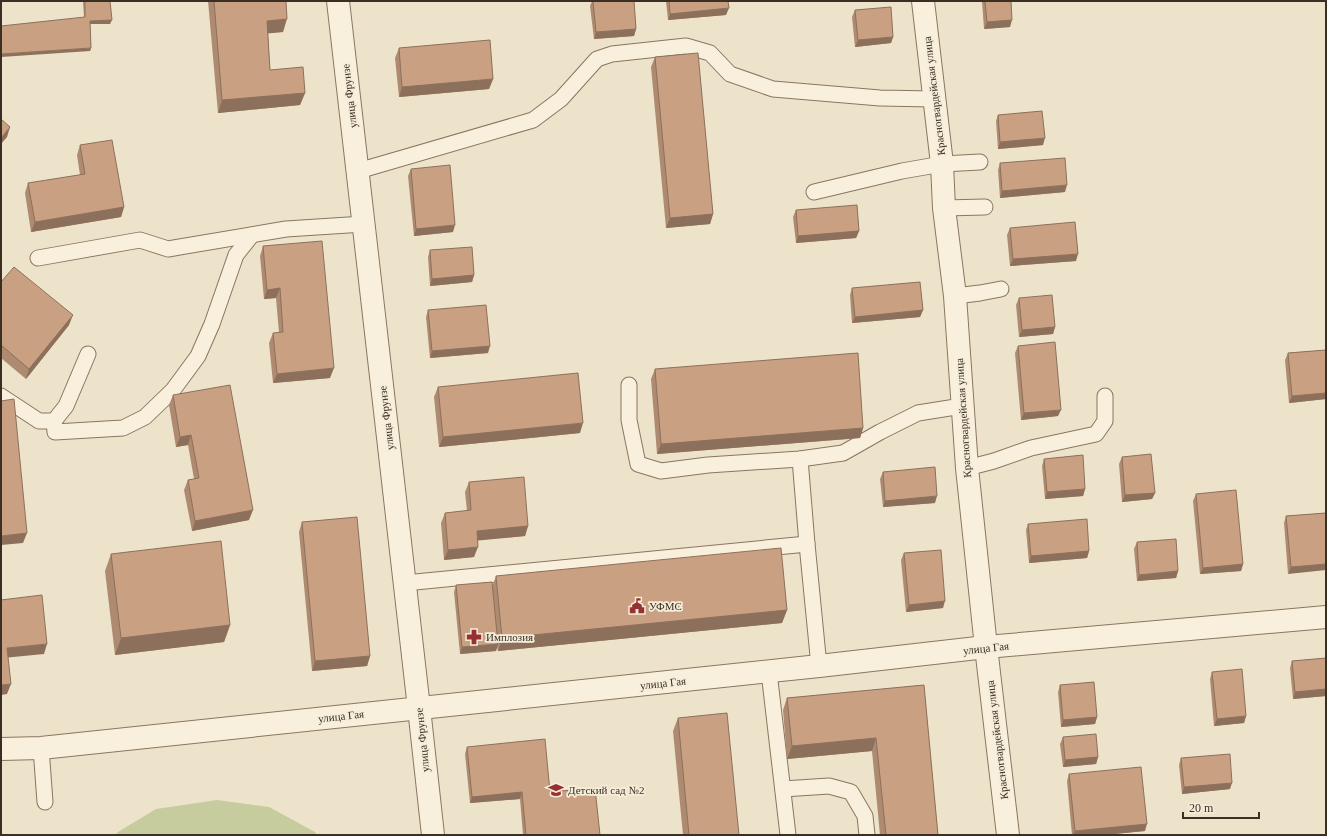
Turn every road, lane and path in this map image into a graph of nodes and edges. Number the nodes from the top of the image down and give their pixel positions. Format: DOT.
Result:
graph roads {
  1 [pos="338,1"];
  2 [pos="923,1"];
  3 [pos="934,99"];
  4 [pos="980,162"];
  5 [pos="942,164"];
  6 [pos="358,172"];
  7 [pos="814,192"];
  8 [pos="985,207"];
  9 [pos="944,208"];
  10 [pos="364,224"];
  11 [pos="252,234"];
  12 [pos="38,258"];
  13 [pos="1001,289"];
  14 [pos="955,296"];
  15 [pos="88,354"];
  16 [pos="629,385"];
  17 [pos="1,396"];
  18 [pos="1105,396"];
  19 [pos="962,406"];
  20 [pos="54,421"];
  21 [pos="800,459"];
  22 [pos="967,468"];
  23 [pos="807,544"];
  24 [pos="405,583"];
  25 [pos="1326,617"];
  26 [pos="986,647"];
  27 [pos="819,666"];
  28 [pos="769,672"];
  29 [pos="419,708"];
  30 [pos="41,748"];
  31 [pos="1,749"];
  32 [pos="783,789"];
  33 [pos="45,802"];
  34 [pos="433,835"];
  35 [pos="788,835"];
  36 [pos="867,835"];
  37 [pos="1008,835"];
  1 -- 6 [label="street, улица Фрунзе"];
  2 -- 3 [label="street, Красногвардейская улица"];
  3 -- 5 [label="street, Красногвардейская улица"];
  3 -- 6 [label="lane"];
  4 -- 5 [label="lane"];
  5 -- 7 [label="lane"];
  5 -- 9 [label="street, Красногвардейская улица"];
  6 -- 10 [label="street, улица Фрунзе"];
  8 -- 9 [label="lane"];
  9 -- 14 [label="street, Красногвардейская улица"];
  10 -- 11 [label="lane"];
  10 -- 24 [label="street, улица Фрунзе"];
  11 -- 12 [label="lane"];
  11 -- 20 [label="lane"];
  13 -- 14 [label="lane"];
  14 -- 19 [label="street, Красногвардейская улица"];
  15 -- 20 [label="lane"];
  16 -- 21 [label="lane"];
  17 -- 20 [label="lane"];
  18 -- 22 [label="lane"];
  19 -- 21 [label="lane"];
  19 -- 22 [label="street, Красногвардейская улица"];
  21 -- 23 [label="lane"];
  22 -- 26 [label="street, Красногвардейская улица"];
  23 -- 24 [label="lane"];
  23 -- 27 [label="lane"];
  24 -- 29 [label="street, улица Фрунзе"];
  25 -- 26 [label="street, улица Гая"];
  26 -- 27 [label="street, улица Гая"];
  26 -- 37 [label="street, Красногвардейская улица"];
  27 -- 28 [label="street, улица Гая"];
  28 -- 29 [label="street, улица Гая"];
  28 -- 32 [label="lane"];
  29 -- 30 [label="street, улица Гая"];
  29 -- 34 [label="street, улица Фрунзе"];
  30 -- 31 [label="street, улица Гая"];
  30 -- 33 [label="lane"];
  32 -- 35 [label="lane"];
  32 -- 36 [label="lane"];
}
